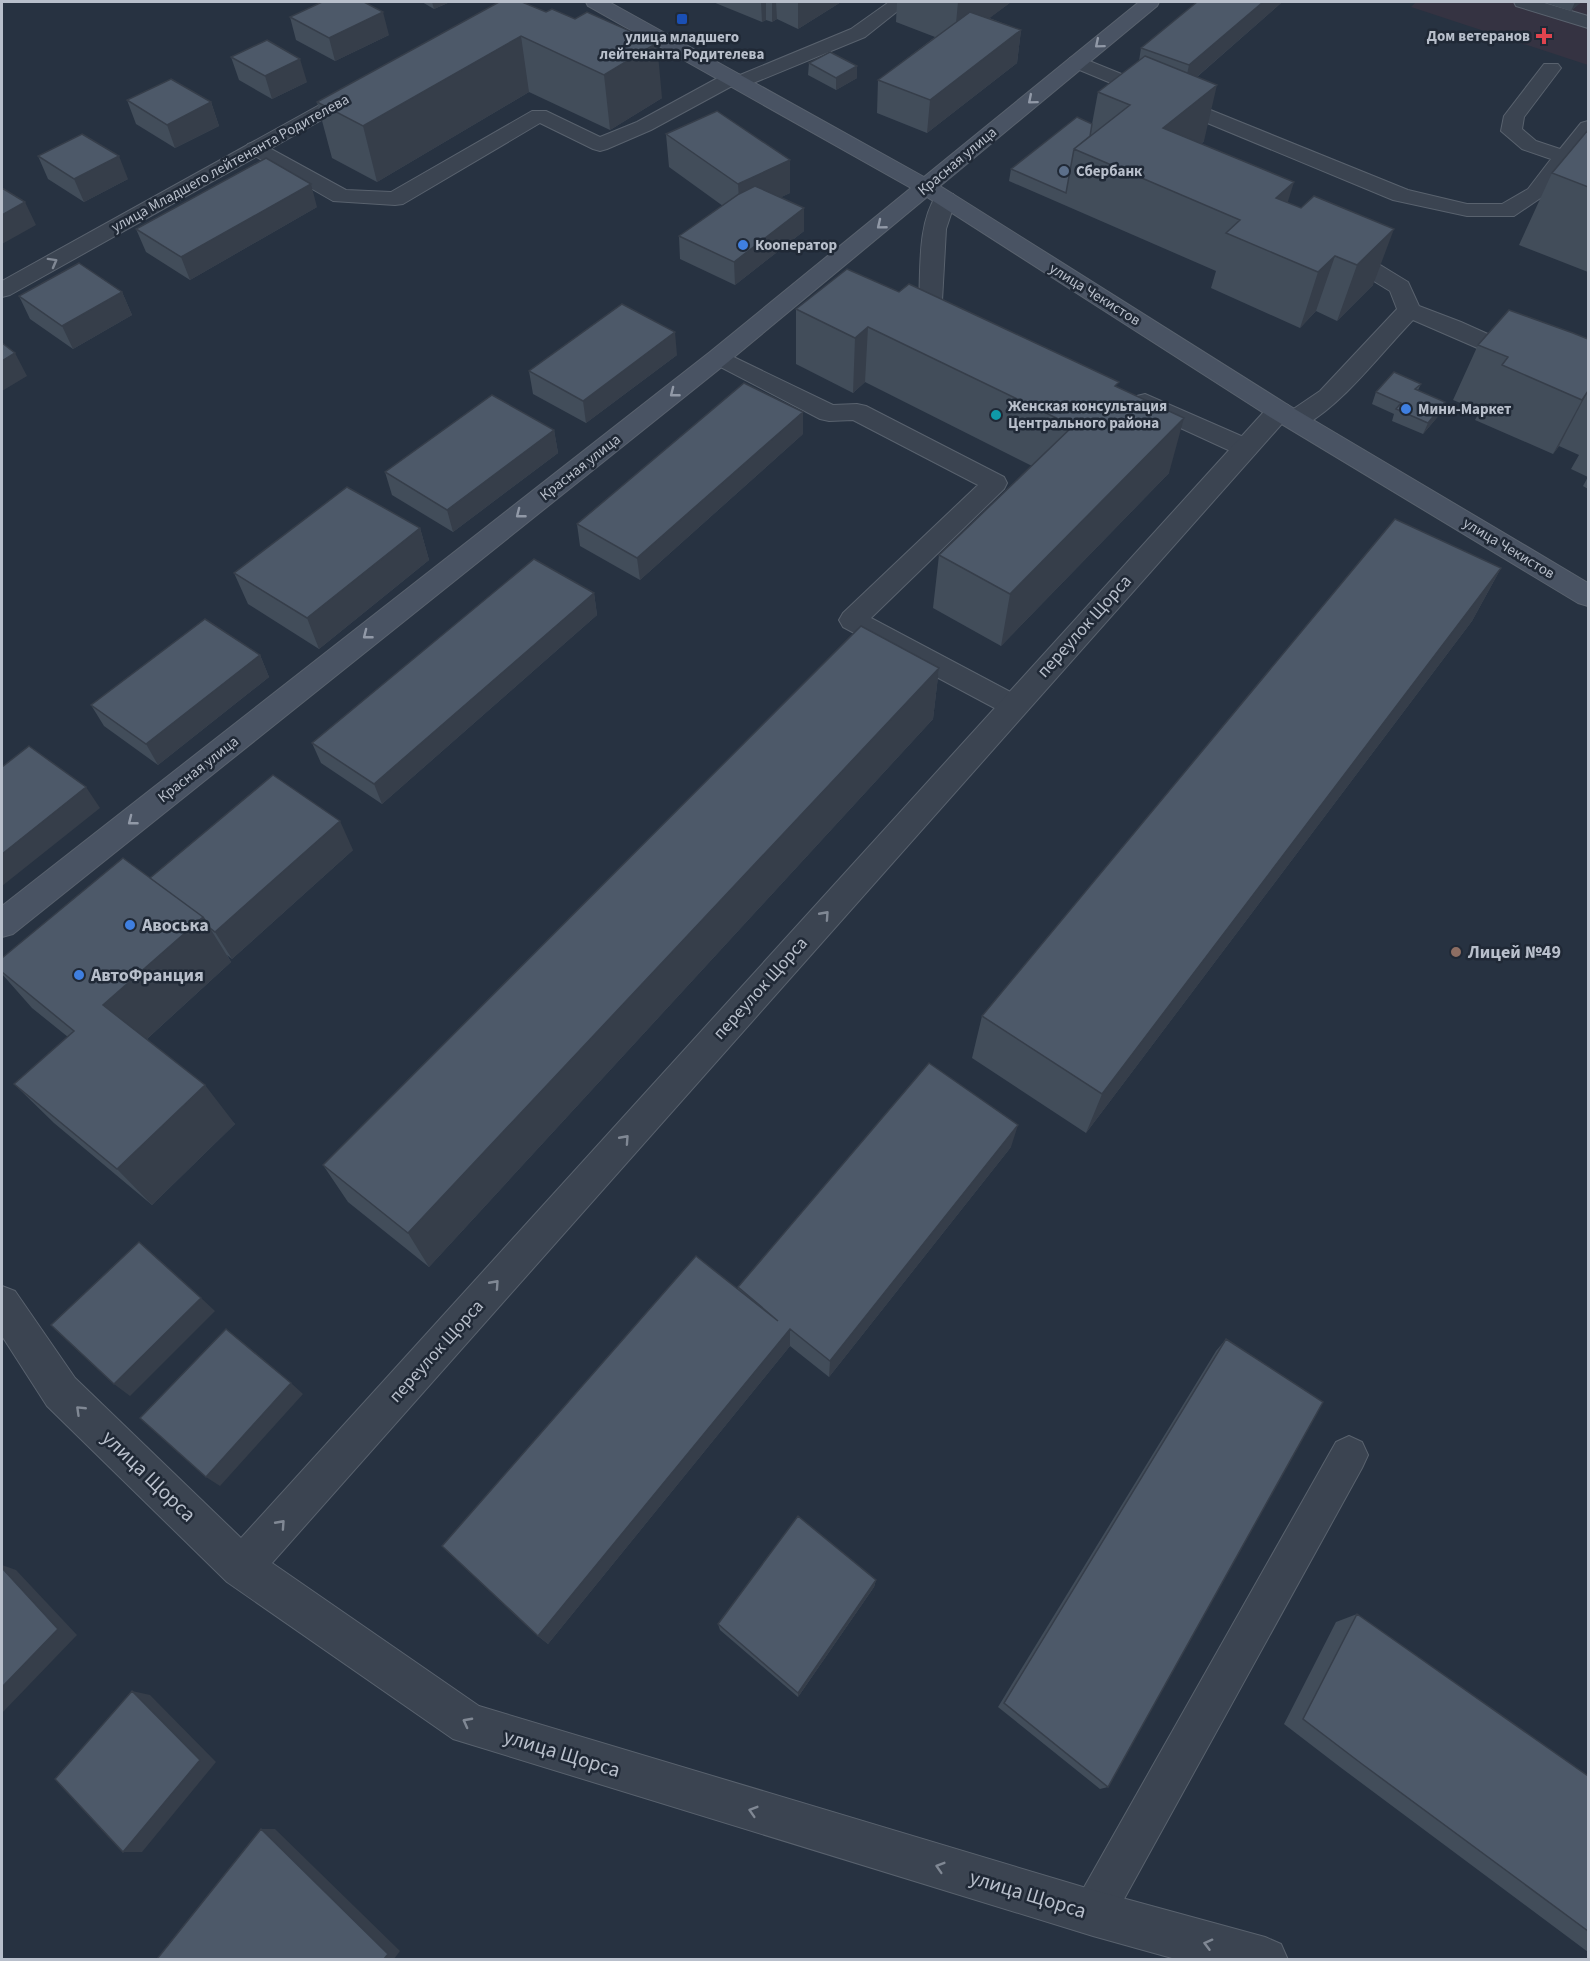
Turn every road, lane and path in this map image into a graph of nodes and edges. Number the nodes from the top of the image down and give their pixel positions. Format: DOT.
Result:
graph roads {
  1 [pos="595,2"];
  2 [pos="1150,2"];
  3 [pos="1523,2"];
  4 [pos="892,3"];
  5 [pos="1588,22"];
  6 [pos="1077,62"];
  7 [pos="1551,68"];
  8 [pos="379,80"];
  9 [pos="735,80"];
  10 [pos="1588,127"];
  11 [pos="255,148"];
  12 [pos="1564,157"];
  13 [pos="935,194"];
  14 [pos="1325,244"];
  15 [pos="2,290"];
  16 [pos="1409,310"];
  17 [pos="984,329"];
  18 [pos="719,357"];
  19 [pos="1588,388"];
  20 [pos="1126,393"];
  21 [pos="1287,415"];
  22 [pos="1246,447"];
  23 [pos="1588,596"];
  24 [pos="1012,705"];
  25 [pos="2,924"];
  26 [pos="2,1304"];
  27 [pos="1349,1455"];
  28 [pos="242,1567"];
  29 [pos="1093,1914"];
  30 [pos="1265,1959"];
  1 -- 9 [label="street, улица Чекистов"];
  2 -- 6 [label="street, Красная улица, one-way"];
  3 -- 5 [label="lane"];
  4 -- 9 [label="lane"];
  6 -- 12 [label="lane"];
  6 -- 13 [label="street, Красная улица, one-way"];
  7 -- 12 [label="lane"];
  8 -- 11 [label="street, улица Младшего лейтенанта Родителева"];
  9 -- 11 [label="lane"];
  9 -- 13 [label="street, улица Чекистов"];
  10 -- 12 [label="lane"];
  15 -- 11 [label="street, улица Младшего лейтенанта Родителева, one-way"];
  13 -- 17 [label="lane"];
  13 -- 18 [label="street, Красная улица, one-way"];
  13 -- 21 [label="street, улица Чекистов"];
  14 -- 16 [label="lane"];
  16 -- 19 [label="lane"];
  16 -- 21 [label="lane"];
  18 -- 24 [label="lane"];
  18 -- 25 [label="street, Красная улица, one-way"];
  20 -- 22 [label="lane"];
  21 -- 22 [label="street, переулок Щорса"];
  21 -- 23 [label="street, улица Чекистов"];
  22 -- 24 [label="street, переулок Щорса"];
  28 -- 24 [label="street, переулок Щорса, one-way"];
  28 -- 26 [label="street, улица Щорса, one-way"];
  27 -- 29 [label="lane"];
  29 -- 28 [label="street, улица Щорса, one-way"];
  30 -- 29 [label="street, улица Щорса, one-way"];
}
